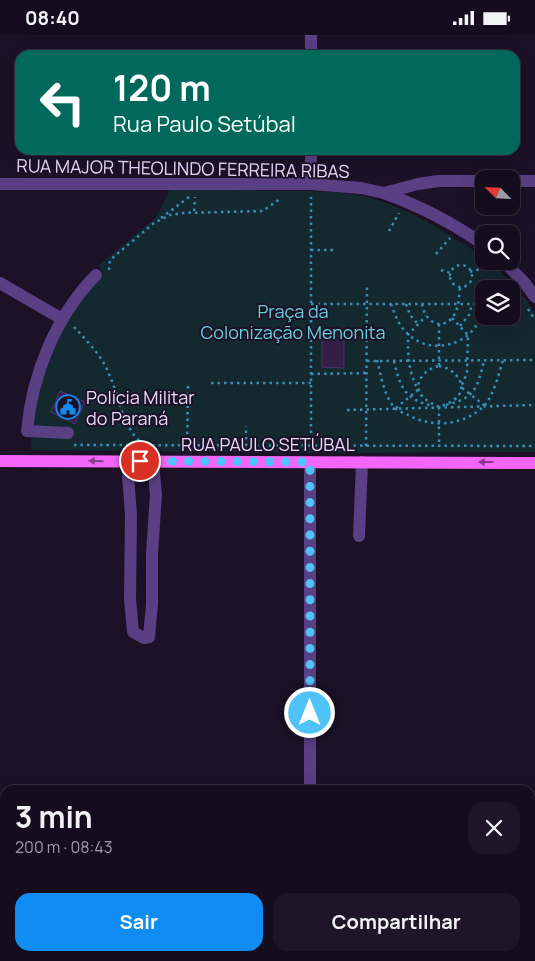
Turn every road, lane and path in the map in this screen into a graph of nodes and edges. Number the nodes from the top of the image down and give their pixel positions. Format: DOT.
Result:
graph roads {
  1 [pos="311,35"];
  2 [pos="311,50"];
  3 [pos="311,155"];
  4 [pos="475,181"];
  5 [pos="520,181"];
  6 [pos="535,181"];
  7 [pos="0,184"];
  8 [pos="171,184"];
  9 [pos="311,184"];
  10 [pos="195,193"];
  11 [pos="384,193"];
  12 [pos="275,195"];
  13 [pos="404,201"];
  14 [pos="194,212"];
  15 [pos="399,212"];
  16 [pos="406,216"];
  17 [pos="154,223"];
  18 [pos="458,227"];
  19 [pos="389,231"];
  20 [pos="442,234"];
  21 [pos="449,238"];
  22 [pos="475,239"];
  23 [pos="456,243"];
  24 [pos="311,250"];
  25 [pos="335,250"];
  26 [pos="436,254"];
  27 [pos="477,270"];
  28 [pos="508,270"];
  29 [pos="441,271"];
  30 [pos="470,272"];
  31 [pos="450,273"];
  32 [pos="103,276"];
  33 [pos="0,283"];
  34 [pos="368,287"];
  35 [pos="460,287"];
  36 [pos="529,300"];
  37 [pos="311,304"];
  38 [pos="367,304"];
  39 [pos="391,304"];
  40 [pos="406,304"];
  41 [pos="422,304"];
  42 [pos="458,304"];
  43 [pos="472,304"];
  44 [pos="426,316"];
  45 [pos="452,317"];
  46 [pos="62,319"];
  47 [pos="535,320"];
  48 [pos="418,324"];
  49 [pos="439,324"];
  50 [pos="476,325"];
  51 [pos="460,326"];
  52 [pos="408,335"];
  53 [pos="468,335"];
  54 [pos="439,347"];
  55 [pos="377,360"];
  56 [pos="535,360"];
  57 [pos="367,361"];
  58 [pos="394,361"];
  59 [pos="408,361"];
  60 [pos="439,361"];
  61 [pos="469,361"];
  62 [pos="484,361"];
  63 [pos="503,361"];
  64 [pos="439,366"];
  65 [pos="367,373"];
  66 [pos="311,374"];
  67 [pos="188,383"];
  68 [pos="211,383"];
  69 [pos="310,383"];
  70 [pos="461,387"];
  71 [pos="418,389"];
  72 [pos="471,395"];
  73 [pos="408,397"];
  74 [pos="535,405"];
  75 [pos="484,406"];
  76 [pos="439,407"];
  77 [pos="395,408"];
  78 [pos="366,409"];
  79 [pos="346,410"];
  80 [pos="439,425"];
  81 [pos="246,426"];
  82 [pos="68,433"];
  83 [pos="72,445"];
  84 [pos="146,446"];
  85 [pos="188,446"];
  86 [pos="246,446"];
  87 [pos="310,446"];
  88 [pos="366,446"];
  89 [pos="535,446"];
  90 [pos="439,447"];
  91 [pos="0,461"];
  92 [pos="127,461"];
  93 [pos="153,461"];
  94 [pos="188,461"];
  95 [pos="310,462"];
  96 [pos="362,462"];
  97 [pos="535,463"];
  98 [pos="359,535"];
  99 [pos="310,785"];
  1 -- 2 [label="street"];
  3 -- 9 [label="street"];
  4 -- 11 [label="street, RUA MAJOR THEOLINDO FERREIRA RIBAS"];
  5 -- 6 [label="street"];
  7 -- 8 [label="street, RUA MAJOR THEOLINDO FERREIRA RIBAS"];
  8 -- 9 [label="street, RUA MAJOR THEOLINDO FERREIRA RIBAS"];
  8 -- 10 [label="path"];
  9 -- 11 [label="street, RUA MAJOR THEOLINDO FERREIRA RIBAS"];
  9 -- 24 [label="path"];
  10 -- 14 [label="path"];
  10 -- 17 [label="path"];
  11 -- 13 [label="street"];
  12 -- 14 [label="path"];
  13 -- 15 [label="path"];
  13 -- 18 [label="street"];
  14 -- 17 [label="path"];
  15 -- 16 [label="path"];
  15 -- 19 [label="path"];
  17 -- 32 [label="path"];
  18 -- 21 [label="path"];
  18 -- 22 [label="street"];
  20 -- 21 [label="path"];
  21 -- 23 [label="path"];
  21 -- 26 [label="path"];
  24 -- 25 [label="path"];
  24 -- 37 [label="path"];
  27 -- 30 [label="path"];
  28 -- 36 [label="street"];
  29 -- 31 [label="path"];
  30 -- 31 [label="path"];
  30 -- 35 [label="path"];
  31 -- 35 [label="path"];
  32 -- 46 [label="street"];
  33 -- 46 [label="street"];
  34 -- 38 [label="path"];
  35 -- 42 [label="path"];
  36 -- 47 [label="path"];
  37 -- 38 [label="path"];
  37 -- 66 [label="path"];
  38 -- 39 [label="path"];
  38 -- 57 [label="path"];
  39 -- 40 [label="path"];
  39 -- 52 [label="path"];
  40 -- 41 [label="path"];
  40 -- 48 [label="path"];
  41 -- 42 [label="path"];
  41 -- 44 [label="path"];
  42 -- 43 [label="path"];
  42 -- 45 [label="path"];
  43 -- 51 [label="path"];
  44 -- 48 [label="path"];
  44 -- 49 [label="path"];
  45 -- 49 [label="path"];
  45 -- 51 [label="path"];
  46 -- 82 [label="street"];
  46 -- 84 [label="path"];
  48 -- 52 [label="path"];
  49 -- 54 [label="path"];
  50 -- 53 [label="path"];
  51 -- 53 [label="path"];
  52 -- 54 [label="path"];
  52 -- 59 [label="path"];
  53 -- 54 [label="path"];
  53 -- 61 [label="path"];
  54 -- 60 [label="path"];
  55 -- 57 [label="path"];
  55 -- 58 [label="path"];
  55 -- 77 [label="path"];
  56 -- 63 [label="path"];
  57 -- 65 [label="path"];
  58 -- 59 [label="path"];
  58 -- 73 [label="path"];
  59 -- 60 [label="path"];
  59 -- 71 [label="path"];
  60 -- 61 [label="path"];
  60 -- 64 [label="path"];
  61 -- 62 [label="path"];
  61 -- 70 [label="path"];
  62 -- 63 [label="path"];
  62 -- 72 [label="path"];
  63 -- 75 [label="path"];
  64 -- 70 [label="path"];
  64 -- 71 [label="path"];
  65 -- 66 [label="path"];
  65 -- 78 [label="path"];
  66 -- 69 [label="path"];
  67 -- 85 [label="path"];
  68 -- 69 [label="path"];
  69 -- 87 [label="path"];
  70 -- 72 [label="path"];
  70 -- 76 [label="path"];
  71 -- 73 [label="path"];
  71 -- 76 [label="path"];
  72 -- 75 [label="path"];
  72 -- 76 [label="path"];
  73 -- 76 [label="path"];
  73 -- 77 [label="path"];
  74 -- 75 [label="path"];
  75 -- 76 [label="path"];
  75 -- 80 [label="path"];
  76 -- 77 [label="path"];
  76 -- 80 [label="path"];
  77 -- 78 [label="path"];
  77 -- 80 [label="path"];
  78 -- 79 [label="path"];
  78 -- 88 [label="path"];
  80 -- 90 [label="path"];
  81 -- 86 [label="path"];
  83 -- 84 [label="path"];
  84 -- 85 [label="path"];
  85 -- 86 [label="path"];
  85 -- 94 [label="path"];
  86 -- 87 [label="path"];
  87 -- 88 [label="path"];
  88 -- 90 [label="path"];
  89 -- 90 [label="path"];
  92 -- 91 [label="main road, RUA PAULO SETÚBAL, one-way"];
  92 -- 93 [label="main road, RUA PAULO SETÚBAL"];
  92 -- 93 [label="street"];
  93 -- 94 [label="main road, RUA PAULO SETÚBAL"];
  94 -- 95 [label="main road, RUA PAULO SETÚBAL"];
  95 -- 96 [label="main road, RUA PAULO SETÚBAL"];
  95 -- 99 [label="street"];
  97 -- 96 [label="main road, RUA PAULO SETÚBAL, one-way"];
  96 -- 98 [label="street"];
}
